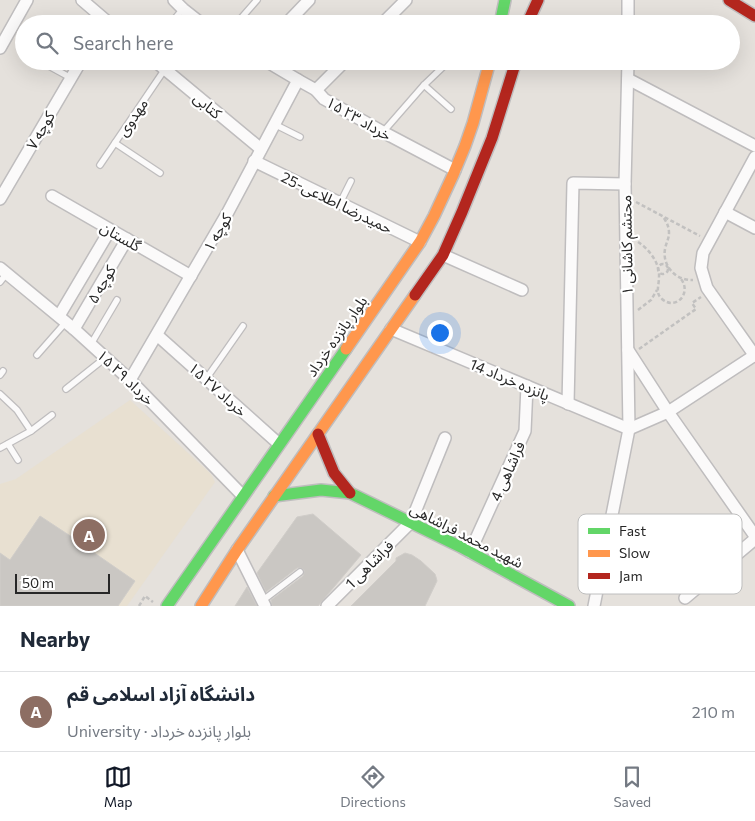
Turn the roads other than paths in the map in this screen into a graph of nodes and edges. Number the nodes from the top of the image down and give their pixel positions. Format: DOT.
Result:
graph roads {
  1 [pos="27,0"];
  2 [pos="257,0"];
  3 [pos="309,0"];
  4 [pos="406,0"];
  5 [pos="505,0"];
  6 [pos="538,0"];
  7 [pos="549,0"];
  8 [pos="628,0"];
  9 [pos="729,0"];
  10 [pos="89,2"];
  11 [pos="181,4"];
  12 [pos="19,15"];
  13 [pos="99,15"];
  14 [pos="175,15"];
  15 [pos="193,15"];
  16 [pos="244,15"];
  17 [pos="295,15"];
  18 [pos="391,15"];
  19 [pos="502,15"];
  20 [pos="531,15"];
  21 [pos="535,15"];
  22 [pos="628,15"];
  23 [pos="755,16"];
  24 [pos="15,21"];
  25 [pos="0,48"];
  26 [pos="56,70"];
  27 [pos="75,70"];
  28 [pos="164,70"];
  29 [pos="166,70"];
  30 [pos="281,70"];
  31 [pos="336,70"];
  32 [pos="439,70"];
  33 [pos="488,70"];
  34 [pos="513,70"];
  35 [pos="628,70"];
  36 [pos="71,78"];
  37 [pos="628,79"];
  38 [pos="298,80"];
  39 [pos="424,85"];
  40 [pos="316,90"];
  41 [pos="451,109"];
  42 [pos="274,124"];
  43 [pos="383,132"];
  44 [pos="300,137"];
  45 [pos="115,143"];
  46 [pos="755,146"];
  47 [pos="261,149"];
  48 [pos="755,157"];
  49 [pos="254,161"];
  50 [pos="100,165"];
  51 [pos="455,170"];
  52 [pos="160,174"];
  53 [pos="351,181"];
  54 [pos="625,184"];
  55 [pos="52,196"];
  56 [pos="0,199"];
  57 [pos="340,203"];
  58 [pos="725,212"];
  59 [pos="755,228"];
  60 [pos="110,230"];
  61 [pos="127,239"];
  62 [pos="420,242"];
  63 [pos="443,255"];
  64 [pos="2,274"];
  65 [pos="191,276"];
  66 [pos="522,290"];
  67 [pos="117,300"];
  68 [pos="67,322"];
  69 [pos="243,326"];
  70 [pos="391,329"];
  71 [pos="157,335"];
  72 [pos="91,344"];
  73 [pos="628,349"];
  74 [pos="37,355"];
  75 [pos="755,355"];
  76 [pos="106,357"];
  77 [pos="206,378"];
  78 [pos="130,380"];
  79 [pos="527,386"];
  80 [pos="66,389"];
  81 [pos="0,394"];
  82 [pos="568,404"];
  83 [pos="668,412"];
  84 [pos="52,415"];
  85 [pos="629,429"];
  86 [pos="31,431"];
  87 [pos="318,434"];
  88 [pos="445,438"];
  89 [pos="8,444"];
  90 [pos="279,444"];
  91 [pos="0,448"];
  92 [pos="18,460"];
  93 [pos="350,493"];
  94 [pos="243,496"];
  95 [pos="274,496"];
  96 [pos="612,514"];
  97 [pos="738,514"];
  98 [pos="742,519"];
  99 [pos="411,522"];
  100 [pos="755,538"];
  101 [pos="742,549"];
  102 [pos="236,550"];
  103 [pos="470,552"];
  104 [pos="300,572"];
  105 [pos="690,594"];
  106 [pos="685,598"];
  107 [pos="263,603"];
  108 [pos="167,606"];
  109 [pos="201,606"];
  110 [pos="327,606"];
  111 [pos="569,606"];
  1 -- 12 [label="street"];
  2 -- 16 [label="lane"];
  3 -- 17 [label="street"];
  4 -- 18 [label="street"];
  5 -- 19 [label="main road"];
  6 -- 20 [label="main road"];
  7 -- 21 [label="main road"];
  8 -- 22 [label="street"];
  9 -- 23 [label="main road"];
  10 -- 13 [label="street"];
  11 -- 14 [label="lane"];
  11 -- 15 [label="street"];
  24 -- 25 [label="street"];
  26 -- 36 [label="lane"];
  27 -- 36 [label="street, کوچه ۷"];
  28 -- 45 [label="lane, مهدوی"];
  29 -- 47 [label="street, کتابی"];
  30 -- 38 [label="street, ۱۵ خرداد ۲۳"];
  31 -- 40 [label="street"];
  32 -- 39 [label="lane"];
  33 -- 51 [label="main road, بلوار پانزده خرداد"];
  34 -- 63 [label="main road"];
  35 -- 37 [label="street, محتشم کاشانی ۱"];
  36 -- 56 [label="street, کوچه ۷"];
  37 -- 46 [label="street"];
  37 -- 54 [label="street, محتشم کاشانی ۱"];
  38 -- 40 [label="street, ۱۵ خرداد ۲۳"];
  38 -- 42 [label="street, کوچه ۱"];
  39 -- 41 [label="lane"];
  39 -- 43 [label="lane"];
  40 -- 43 [label="street, ۱۵ خرداد ۲۳"];
  42 -- 44 [label="lane"];
  42 -- 47 [label="street, کوچه ۱"];
  43 -- 51 [label="street, ۱۵ خرداد ۲۳"];
  45 -- 50 [label="lane, مهدوی"];
  45 -- 52 [label="lane"];
  47 -- 49 [label="street, کوچه ۱"];
  48 -- 58 [label="street"];
  49 -- 57 [label="street, حمیدرضا اطلاعی-25"];
  49 -- 65 [label="street, کوچه ۱"];
  51 -- 62 [label="main road, بلوار پانزده خرداد"];
  53 -- 57 [label="lane"];
  54 -- 73 [label="street, محتشم کاشانی ۱"];
  54 -- 82 [label="street"];
  55 -- 60 [label="street, گلستان"];
  57 -- 62 [label="street, حمیدرضا اطلاعی-25"];
  58 -- 59 [label="street"];
  58 -- 75 [label="street"];
  60 -- 61 [label="street, گلستان"];
  60 -- 68 [label="street, کوچه ۵"];
  61 -- 65 [label="street, گلستان"];
  61 -- 68 [label="street, کوچه ۵"];
  62 -- 90 [label="main road, بلوار پانزده خرداد"];
  63 -- 66 [label="street"];
  63 -- 70 [label="main road"];
  64 -- 68 [label="street, ۱۵ خرداد ۲۹"];
  65 -- 71 [label="street, کوچه ۱"];
  67 -- 72 [label="lane"];
  68 -- 72 [label="street, ۱۵ خرداد ۲۹"];
  68 -- 74 [label="lane"];
  69 -- 77 [label="lane"];
  70 -- 79 [label="street, پانزده خرداد 14"];
  70 -- 87 [label="main road"];
  71 -- 77 [label="street, ۱۵ خرداد ۲۷"];
  71 -- 78 [label="street, کوچه ۱"];
  72 -- 76 [label="street, ۱۵ خرداد ۲۹"];
  73 -- 83 [label="street"];
  73 -- 85 [label="street, محتشم کاشانی ۱"];
  75 -- 83 [label="street"];
  76 -- 78 [label="street, ۱۵ خرداد ۲۹"];
  76 -- 80 [label="lane"];
  77 -- 90 [label="street, ۱۵ خرداد ۲۷"];
  78 -- 94 [label="street, ۱۵ خرداد ۲۹"];
  79 -- 82 [label="street, پانزده خرداد 14"];
  79 -- 103 [label="street, فراشاهی 4"];
  81 -- 86 [label="lane"];
  82 -- 85 [label="street, پانزده خرداد 14"];
  83 -- 85 [label="street"];
  83 -- 97 [label="street"];
  84 -- 86 [label="lane"];
  85 -- 96 [label="street, محتشم کاشانی ۱"];
  86 -- 89 [label="lane"];
  87 -- 93 [label="main road"];
  87 -- 95 [label="main road"];
  88 -- 99 [label="street"];
  89 -- 91 [label="lane"];
  89 -- 92 [label="lane"];
  90 -- 94 [label="main road, بلوار پانزده خرداد"];
  93 -- 95 [label="main road"];
  93 -- 99 [label="main road, شهید محمد فراشاهی"];
  94 -- 108 [label="main road, بلوار پانزده خرداد"];
  95 -- 102 [label="main road"];
  98 -- 100 [label="street"];
  99 -- 103 [label="main road, شهید محمد فراشاهی"];
  99 -- 110 [label="street, فراشاهی 1"];
  100 -- 101 [label="street"];
  102 -- 107 [label="street"];
  102 -- 109 [label="main road"];
  103 -- 111 [label="main road, شهید محمد فراشاهی"];
  104 -- 107 [label="lane"];
  105 -- 106 [label="street"];
}
